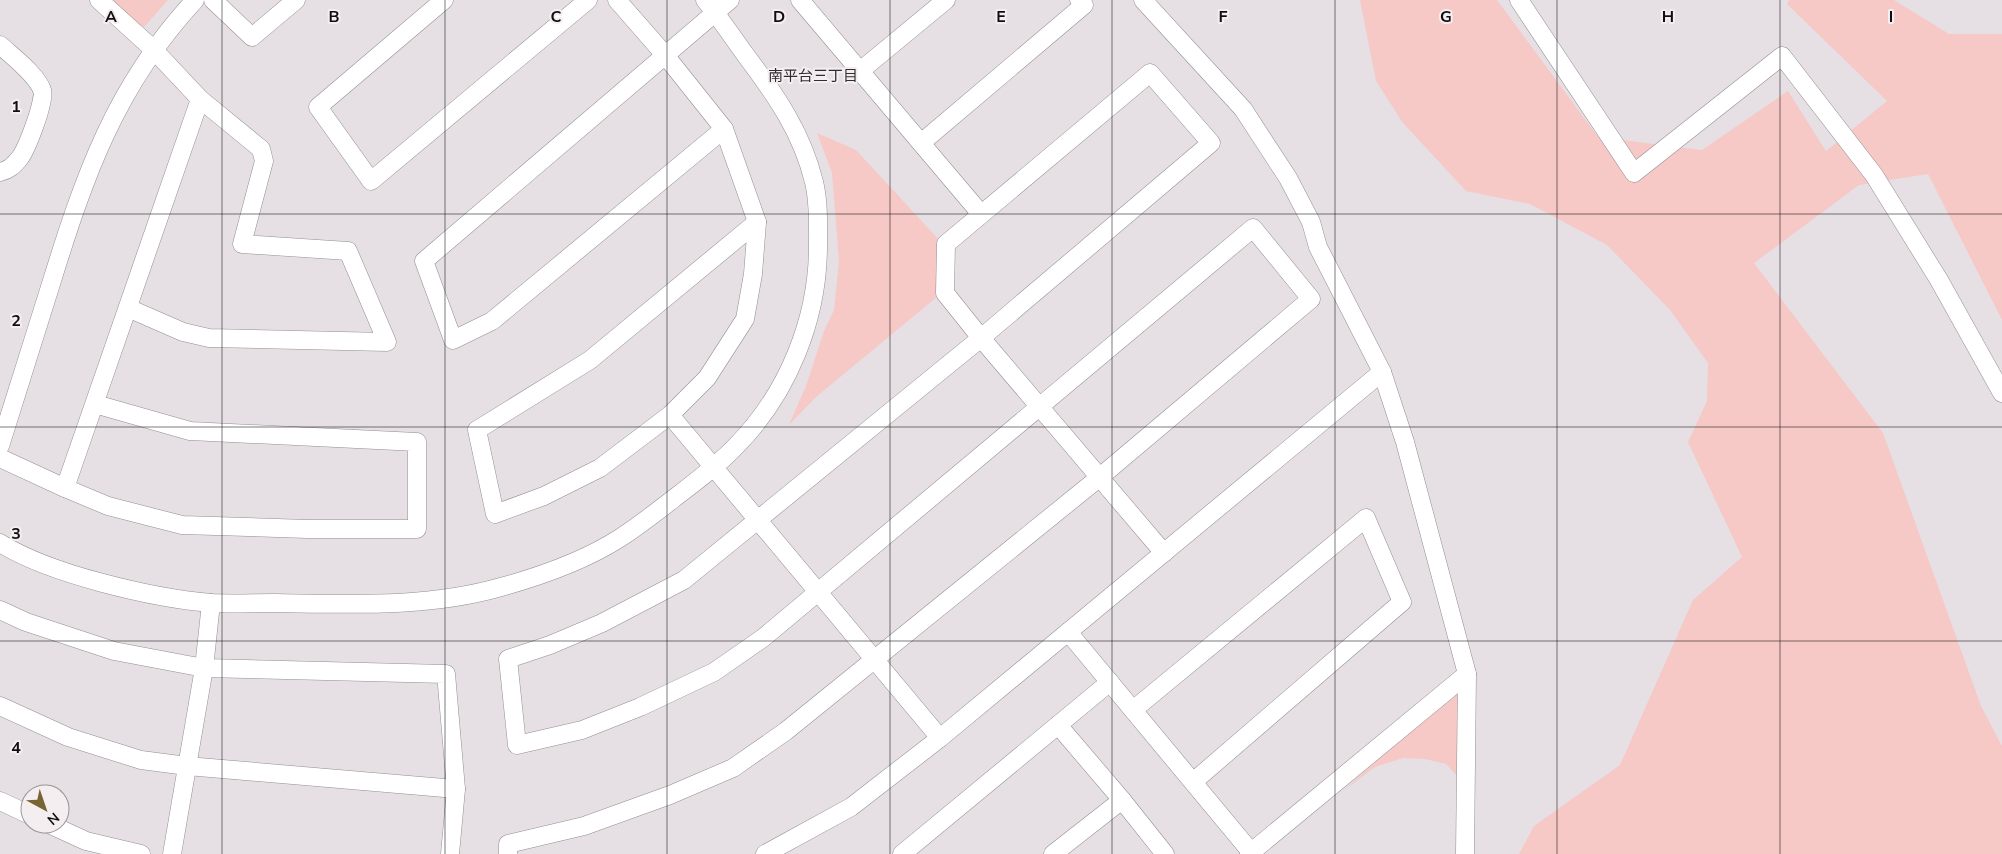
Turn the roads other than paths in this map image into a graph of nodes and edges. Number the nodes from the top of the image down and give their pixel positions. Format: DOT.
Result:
graph roads {
  1 [pos="99,0"];
  2 [pos="195,0"];
  3 [pos="213,0"];
  4 [pos="296,0"];
  5 [pos="444,0"];
  6 [pos="588,0"];
  7 [pos="617,0"];
  8 [pos="730,0"];
  9 [pos="946,0"];
  10 [pos="1079,0"];
  11 [pos="1142,0"];
  12 [pos="1519,0"];
  13 [pos="803,1"];
  14 [pos="710,6"];
  15 [pos="0,45"];
  16 [pos="153,49"];
  17 [pos="665,55"];
  18 [pos="860,71"];
  19 [pos="200,99"];
  20 [pos="724,129"];
  21 [pos="921,143"];
  22 [pos="0,172"];
  23 [pos="981,214"];
  24 [pos="757,222"];
  25 [pos="128,308"];
  26 [pos="981,338"];
  27 [pos="1382,372"];
  28 [pos="2002,393"];
  29 [pos="95,404"];
  30 [pos="1040,407"];
  31 [pos="670,415"];
  32 [pos="0,446"];
  33 [pos="0,458"];
  34 [pos="713,468"];
  35 [pos="1100,477"];
  36 [pos="65,488"];
  37 [pos="756,520"];
  38 [pos="0,543"];
  39 [pos="1164,553"];
  40 [pos="817,592"];
  41 [pos="211,603"];
  42 [pos="0,610"];
  43 [pos="1068,632"];
  44 [pos="875,661"];
  45 [pos="204,668"];
  46 [pos="1467,674"];
  47 [pos="1110,682"];
  48 [pos="0,706"];
  49 [pos="1133,710"];
  50 [pos="1058,725"];
  51 [pos="940,738"];
  52 [pos="187,766"];
  53 [pos="1193,782"];
  54 [pos="456,789"];
  55 [pos="1122,800"];
  56 [pos="0,801"];
  57 [pos="20,810"];
  58 [pos="64,834"];
  59 [pos="84,847"];
  60 [pos="1250,853"];
  61 [pos="141,854"];
  62 [pos="172,854"];
  63 [pos="450,854"];
  64 [pos="508,854"];
  65 [pos="765,854"];
  66 [pos="902,854"];
  67 [pos="1053,854"];
  68 [pos="1164,854"];
  69 [pos="1465,854"];
  1 -- 16 [label="street"];
  2 -- 16 [label="street"];
  3 -- 4 [label="street"];
  5 -- 6 [label="street"];
  7 -- 17 [label="street"];
  8 -- 14 [label="street"];
  9 -- 18 [label="street"];
  10 -- 21 [label="street"];
  11 -- 27 [label="street"];
  12 -- 28 [label="street"];
  13 -- 18 [label="street"];
  14 -- 17 [label="street"];
  14 -- 34 [label="street"];
  15 -- 22 [label="street"];
  16 -- 19 [label="street"];
  16 -- 32 [label="street"];
  17 -- 20 [label="street"];
  17 -- 20 [label="street"];
  18 -- 21 [label="street"];
  19 -- 25 [label="street"];
  19 -- 25 [label="street"];
  20 -- 24 [label="street"];
  21 -- 23 [label="street"];
  23 -- 26 [label="street"];
  23 -- 26 [label="street"];
  24 -- 31 [label="street"];
  24 -- 31 [label="street"];
  25 -- 29 [label="street"];
  26 -- 30 [label="street"];
  26 -- 37 [label="street"];
  27 -- 39 [label="street"];
  27 -- 46 [label="street"];
  29 -- 36 [label="street"];
  29 -- 36 [label="street"];
  30 -- 35 [label="street"];
  30 -- 35 [label="street"];
  30 -- 40 [label="street"];
  31 -- 34 [label="street"];
  33 -- 36 [label="street"];
  34 -- 37 [label="street"];
  34 -- 41 [label="street"];
  35 -- 39 [label="street"];
  35 -- 44 [label="street"];
  37 -- 40 [label="street"];
  37 -- 40 [label="street"];
  38 -- 41 [label="street"];
  39 -- 43 [label="street"];
  40 -- 44 [label="street"];
  41 -- 45 [label="street"];
  42 -- 45 [label="street"];
  43 -- 47 [label="street"];
  43 -- 51 [label="street"];
  44 -- 51 [label="street"];
  44 -- 64 [label="street"];
  45 -- 52 [label="street"];
  45 -- 54 [label="street"];
  46 -- 60 [label="street"];
  46 -- 69 [label="street"];
  47 -- 49 [label="street"];
  47 -- 50 [label="street"];
  48 -- 52 [label="street"];
  49 -- 53 [label="street"];
  49 -- 53 [label="street"];
  50 -- 55 [label="street"];
  50 -- 66 [label="street"];
  51 -- 65 [label="street"];
  52 -- 54 [label="street"];
  52 -- 62 [label="street"];
  53 -- 60 [label="street"];
  54 -- 63 [label="street"];
  55 -- 67 [label="street"];
  55 -- 68 [label="street"];
  56 -- 57 [label="street"];
  58 -- 59 [label="street"];
  59 -- 61 [label="street"];
}
